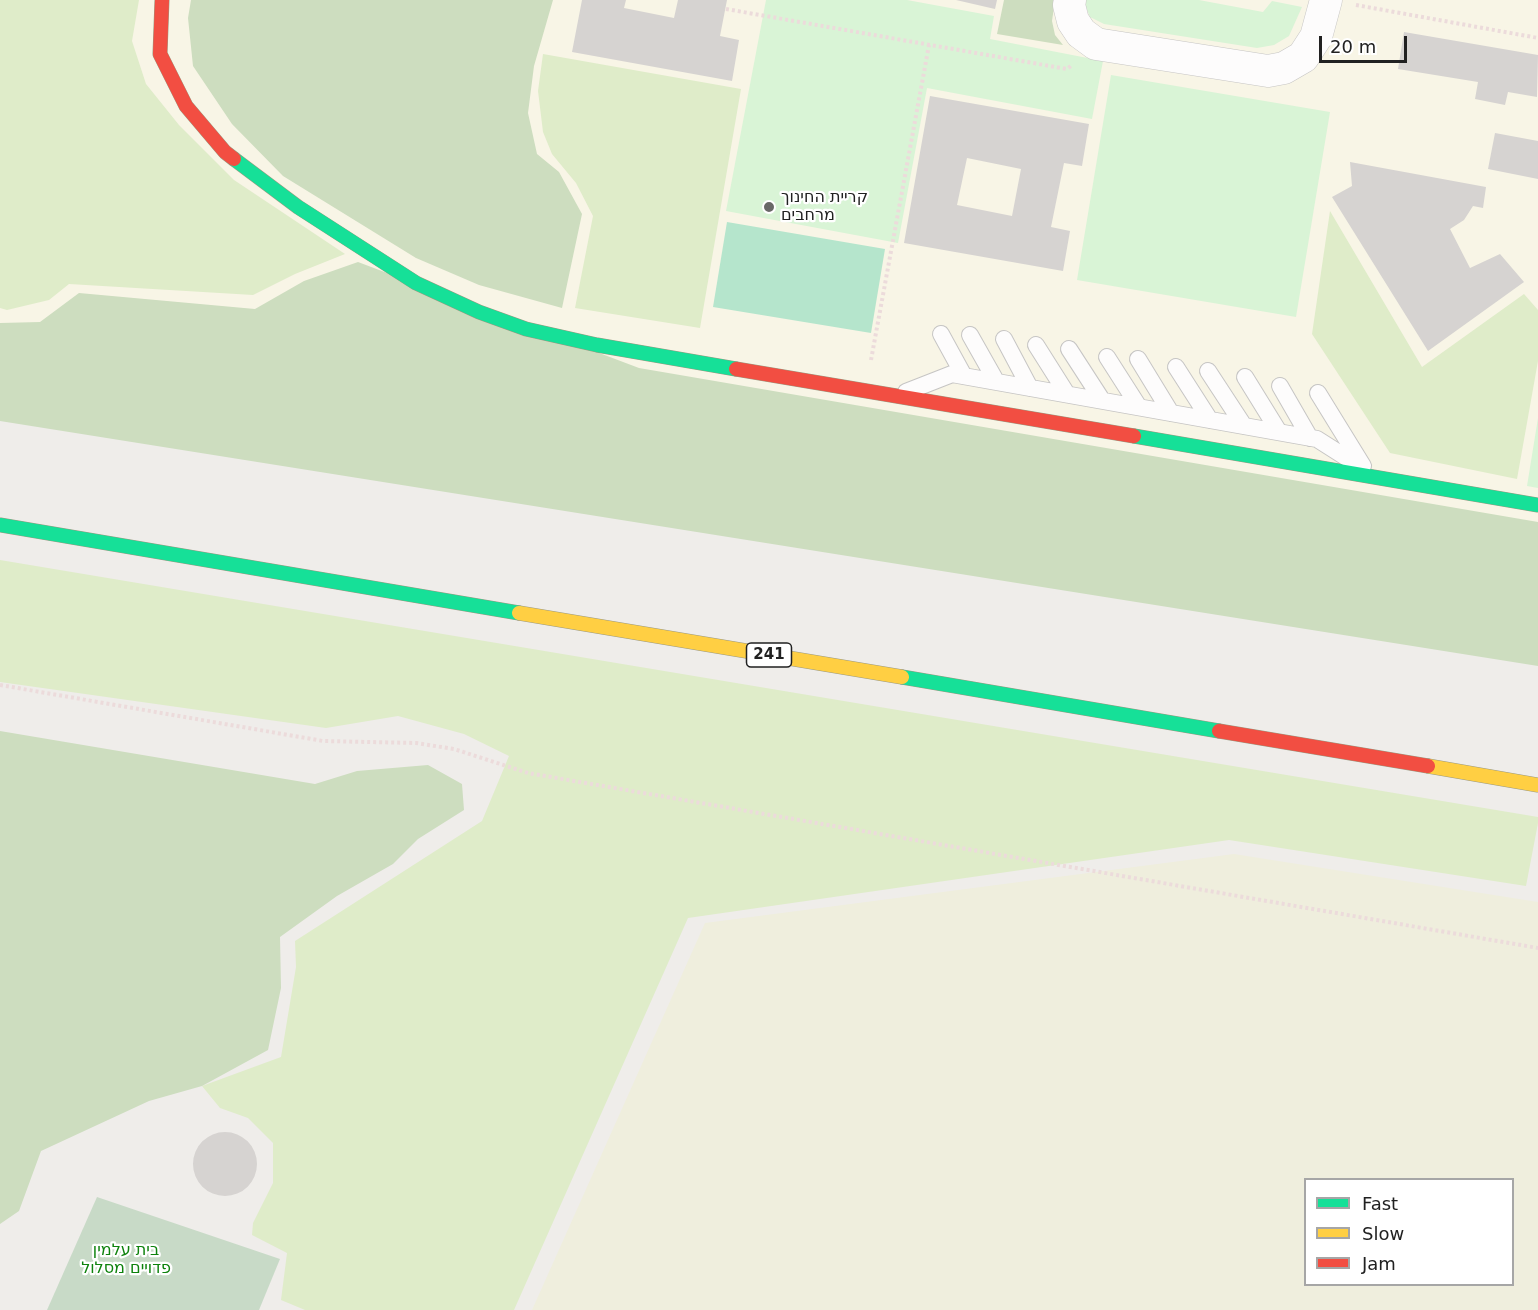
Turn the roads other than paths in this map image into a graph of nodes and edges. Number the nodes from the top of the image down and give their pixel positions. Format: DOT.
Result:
graph roads {
  1 [pos="162,0"];
  2 [pos="1070,0"];
  3 [pos="1338,2"];
  4 [pos="941,333"];
  5 [pos="970,335"];
  6 [pos="1004,339"];
  7 [pos="1036,345"];
  8 [pos="1069,349"];
  9 [pos="1107,357"];
  10 [pos="1138,359"];
  11 [pos="1176,367"];
  12 [pos="1208,371"];
  13 [pos="964,376"];
  14 [pos="1245,377"];
  15 [pos="996,381"];
  16 [pos="1280,386"];
  17 [pos="1030,388"];
  18 [pos="1318,393"];
  19 [pos="1067,394"];
  20 [pos="896,396"];
  21 [pos="1102,400"];
  22 [pos="1139,407"];
  23 [pos="1171,413"];
  24 [pos="1210,420"];
  25 [pos="1244,426"];
  26 [pos="1279,432"];
  27 [pos="1310,438"];
  28 [pos="1371,473"];
  29 [pos="1538,505"];
  30 [pos="0,525"];
  31 [pos="1538,785"];
  1 -- 20 [label="street"];
  2 -- 3 [label="street"];
  4 -- 13 [label="lane"];
  5 -- 15 [label="lane"];
  6 -- 17 [label="lane"];
  7 -- 19 [label="lane"];
  8 -- 21 [label="lane"];
  9 -- 22 [label="lane"];
  10 -- 23 [label="lane"];
  11 -- 24 [label="lane"];
  12 -- 25 [label="lane"];
  13 -- 15 [label="lane"];
  13 -- 20 [label="lane"];
  14 -- 26 [label="lane"];
  15 -- 17 [label="lane"];
  16 -- 27 [label="lane"];
  17 -- 19 [label="lane"];
  18 -- 28 [label="lane"];
  19 -- 21 [label="lane"];
  20 -- 28 [label="street"];
  21 -- 22 [label="lane"];
  22 -- 23 [label="lane"];
  23 -- 24 [label="lane"];
  24 -- 25 [label="lane"];
  25 -- 26 [label="lane"];
  26 -- 27 [label="lane"];
  27 -- 28 [label="lane"];
  28 -- 29 [label="street"];
  30 -- 31 [label="street, 241"];
}
